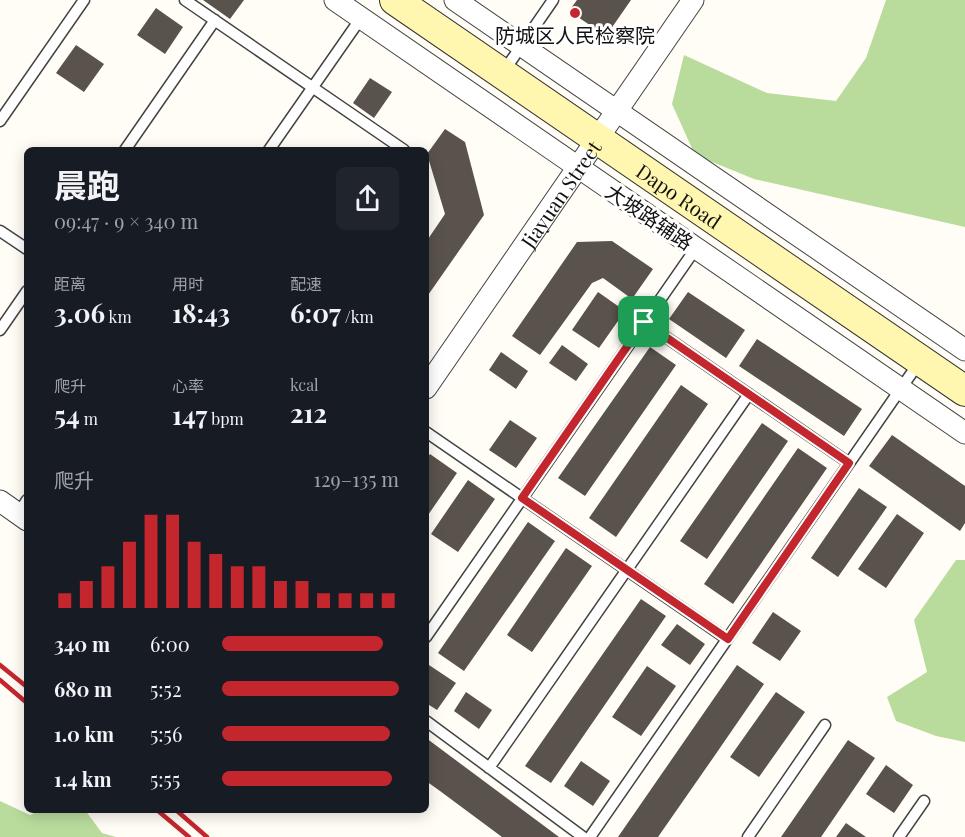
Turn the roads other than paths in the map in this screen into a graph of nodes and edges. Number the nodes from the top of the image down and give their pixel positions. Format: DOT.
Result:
graph roads {
  1 [pos="84,0"];
  2 [pos="185,0"];
  3 [pos="335,0"];
  4 [pos="395,0"];
  5 [pos="455,0"];
  6 [pos="553,0"];
  7 [pos="693,0"];
  8 [pos="361,18"];
  9 [pos="215,20"];
  10 [pos="522,46"];
  11 [pos="502,74"];
  12 [pos="313,87"];
  13 [pos="617,111"];
  14 [pos="0,121"];
  15 [pos="598,140"];
  16 [pos="127,147"];
  17 [pos="271,147"];
  18 [pos="400,147"];
  19 [pos="579,168"];
  20 [pos="0,231"];
  21 [pos="24,247"];
  22 [pos="696,248"];
  23 [pos="24,295"];
  24 [pos="644,322"];
  25 [pos="0,330"];
  26 [pos="965,350"];
  27 [pos="920,360"];
  28 [pos="429,384"];
  29 [pos="901,388"];
  30 [pos="965,391"];
  31 [pos="749,394"];
  32 [pos="965,433"];
  33 [pos="429,434"];
  34 [pos="849,463"];
  35 [pos="522,498"];
  36 [pos="0,501"];
  37 [pos="24,511"];
  38 [pos="627,570"];
  39 [pos="429,633"];
  40 [pos="728,639"];
  41 [pos="429,723"];
  42 [pos="825,725"];
  43 [pos="489,768"];
  44 [pos="924,801"];
  45 [pos="583,837"];
  46 [pos="590,837"];
  47 [pos="748,837"];
  48 [pos="899,837"];
  1 -- 14 [label="lane"];
  2 -- 9 [label="lane"];
  3 -- 8 [label="street, 大坡路辅路"];
  4 -- 11 [label="main road, Dapo Road"];
  5 -- 10 [label="street"];
  6 -- 10 [label="lane"];
  7 -- 13 [label="street, Jiayuan Street"];
  8 -- 12 [label="lane"];
  8 -- 19 [label="street, 大坡路辅路"];
  9 -- 12 [label="lane"];
  9 -- 16 [label="lane"];
  10 -- 11 [label="lane"];
  10 -- 13 [label="street"];
  11 -- 15 [label="main road, Dapo Road"];
  12 -- 17 [label="lane"];
  12 -- 18 [label="lane"];
  13 -- 15 [label="street, Jiayuan Street"];
  13 -- 26 [label="street"];
  15 -- 19 [label="street, Jiayuan Street"];
  15 -- 27 [label="main road, Dapo Road"];
  19 -- 22 [label="street, 大坡路辅路"];
  19 -- 28 [label="street, Jiayuan Street"];
  20 -- 21 [label="lane"];
  22 -- 24 [label="lane"];
  22 -- 29 [label="street, 大坡路辅路"];
  23 -- 25 [label="lane"];
  24 -- 31 [label="lane"];
  24 -- 35 [label="lane"];
  27 -- 29 [label="lane"];
  27 -- 30 [label="main road, Dapo Road"];
  29 -- 32 [label="street, 大坡路辅路"];
  29 -- 34 [label="lane"];
  31 -- 34 [label="lane"];
  31 -- 38 [label="lane"];
  33 -- 35 [label="lane"];
  34 -- 40 [label="lane"];
  35 -- 38 [label="lane"];
  35 -- 39 [label="lane"];
  36 -- 37 [label="street"];
  38 -- 40 [label="lane"];
  38 -- 43 [label="lane"];
  40 -- 46 [label="lane"];
  41 -- 43 [label="lane"];
  42 -- 47 [label="lane"];
  43 -- 45 [label="lane"];
  44 -- 48 [label="lane"];
}
